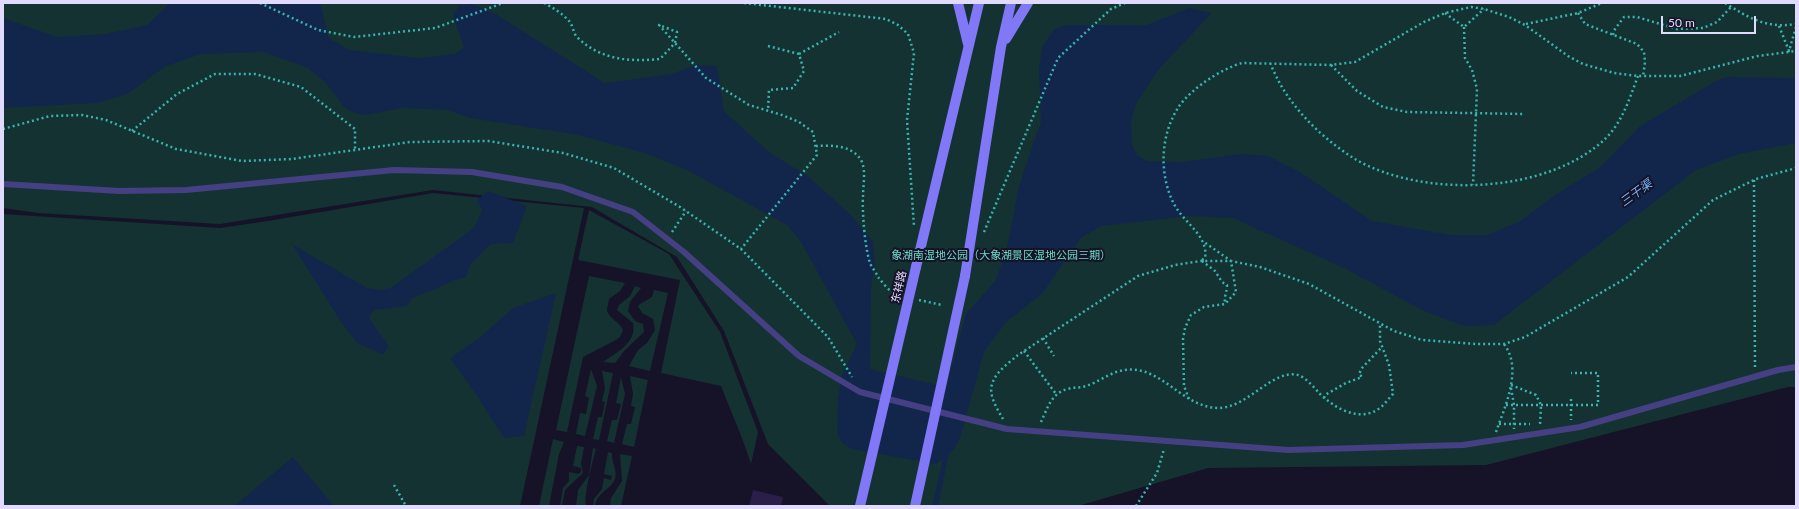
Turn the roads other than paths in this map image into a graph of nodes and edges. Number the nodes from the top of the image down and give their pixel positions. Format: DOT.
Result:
graph roads {
  1 [pos="958,3"];
  2 [pos="978,3"];
  3 [pos="1011,3"];
  4 [pos="1028,3"];
  5 [pos="968,46"];
  6 [pos="1001,47"];
  7 [pos="3,184"];
  8 [pos="1796,367"];
  9 [pos="860,506"];
  10 [pos="915,506"];
  1 -- 5 [label="main road"];
  2 -- 5 [label="main road, 东祥路"];
  3 -- 6 [label="main road"];
  4 -- 6 [label="main road"];
  5 -- 9 [label="main road, 东祥路, bridge"];
  6 -- 10 [label="main road, bridge"];
  7 -- 8 [label="lane"];
}
